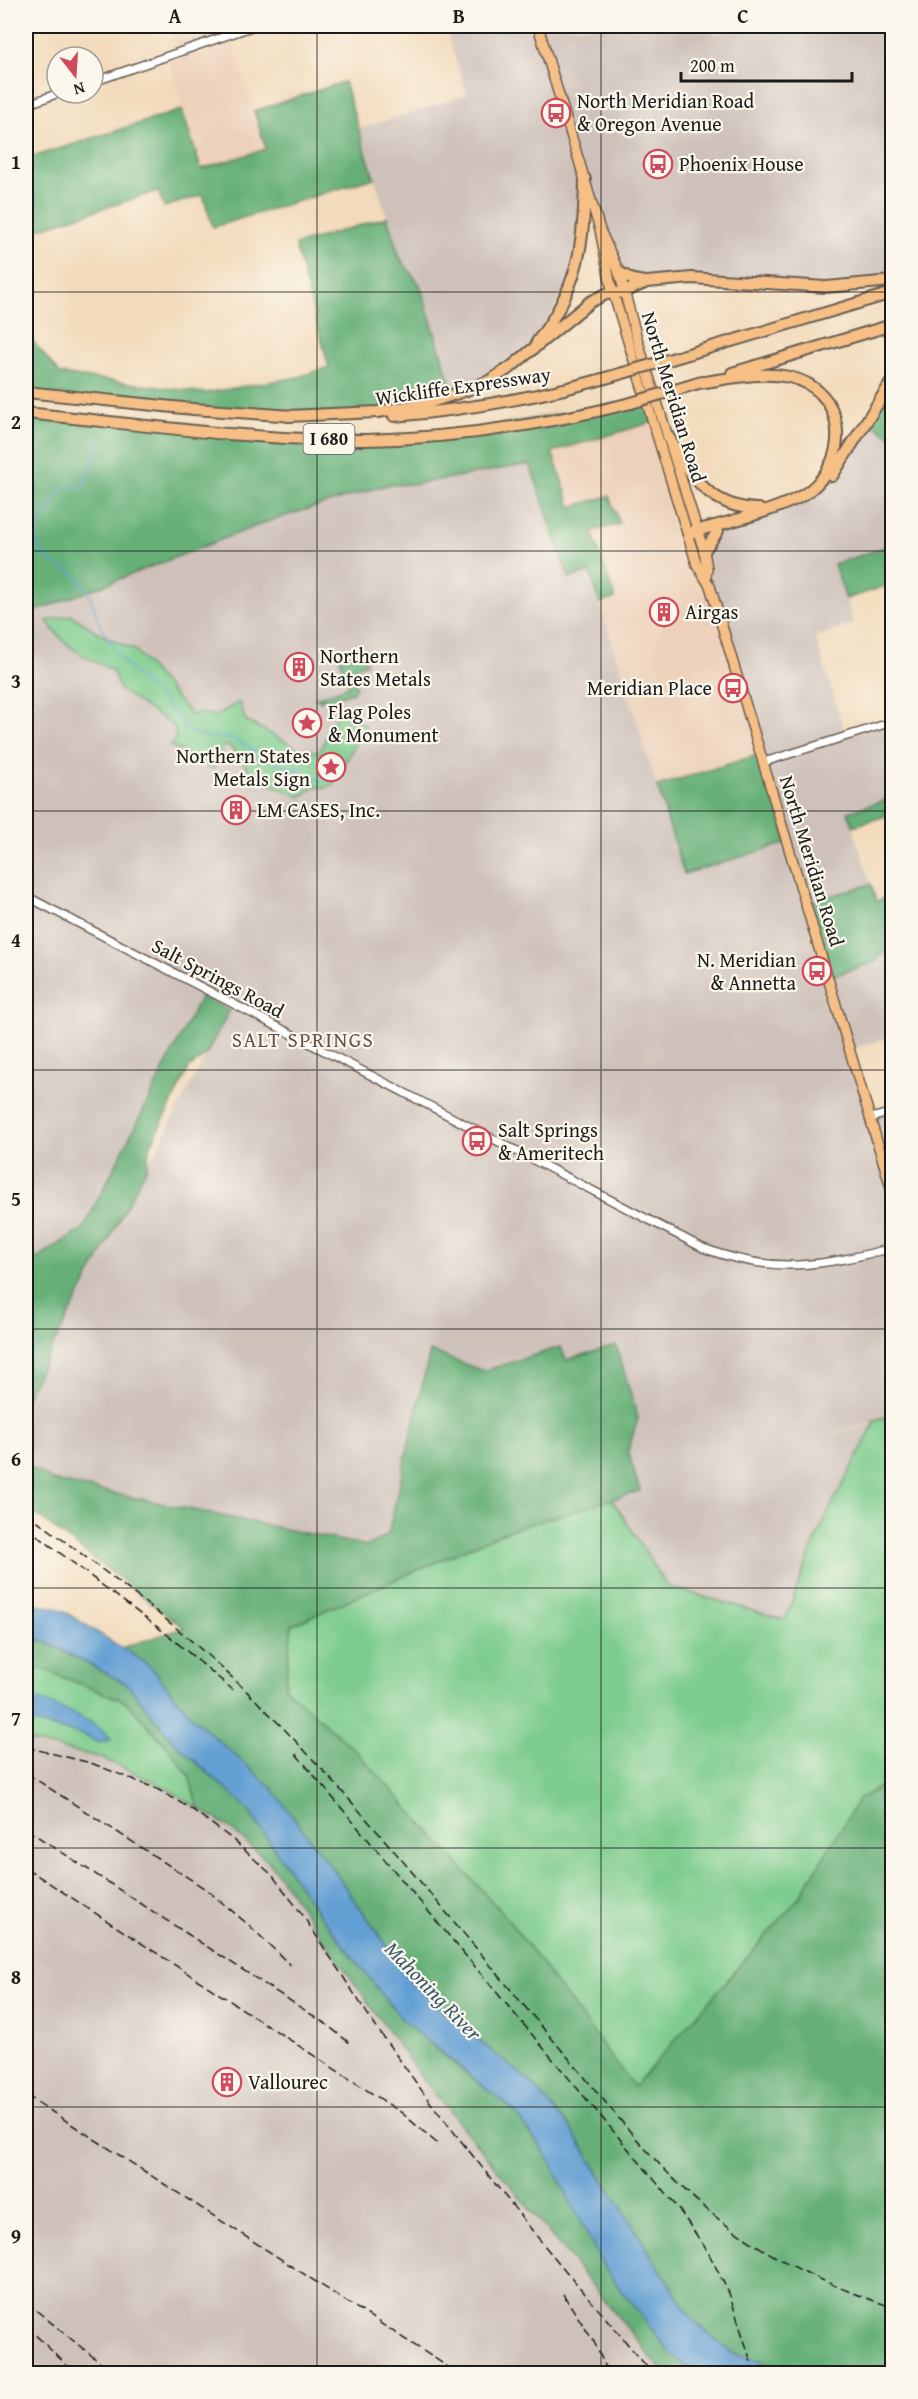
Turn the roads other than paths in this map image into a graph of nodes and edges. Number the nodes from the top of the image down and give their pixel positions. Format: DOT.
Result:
graph roads {
  1 [pos="254,26"];
  2 [pos="538,26"];
  3 [pos="105,78"];
  4 [pos="45,98"];
  5 [pos="26,105"];
  6 [pos="585,179"];
  7 [pos="600,230"];
  8 [pos="619,272"];
  9 [pos="892,281"];
  10 [pos="647,282"];
  11 [pos="619,293"];
  12 [pos="892,293"];
  13 [pos="892,325"];
  14 [pos="528,354"];
  15 [pos="892,381"];
  16 [pos="698,383"];
  17 [pos="26,392"];
  18 [pos="26,413"];
  19 [pos="287,416"];
  20 [pos="668,436"];
  21 [pos="765,510"];
  22 [pos="718,531"];
  23 [pos="693,535"];
  24 [pos="704,551"];
  25 [pos="706,577"];
  26 [pos="892,722"];
  27 [pos="764,762"];
  28 [pos="26,896"];
  29 [pos="892,1112"];
  30 [pos="871,1118"];
  31 [pos="892,1191"];
  32 [pos="892,1248"];
  1 -- 3 [label="street"];
  2 -- 6 [label="main road, North Meridian Road"];
  4 -- 5 [label="street"];
  6 -- 7 [label="main road, North Meridian Road"];
  6 -- 14 [label="highway"];
  7 -- 8 [label="main road, North Meridian Road"];
  7 -- 11 [label="main road, North Meridian Road"];
  8 -- 10 [label="highway"];
  8 -- 11 [label="main road, North Meridian Road"];
  9 -- 10 [label="highway"];
  10 -- 11 [label="highway"];
  11 -- 14 [label="highway"];
  11 -- 20 [label="main road, North Meridian Road"];
  11 -- 23 [label="main road, North Meridian Road"];
  12 -- 19 [label="highway, Wickliffe Expressway / I 680, bridge"];
  13 -- 16 [label="highway, Wickliffe Expressway / I 680"];
  14 -- 19 [label="highway"];
  15 -- 22 [label="highway"];
  16 -- 18 [label="highway, Wickliffe Expressway / I 680, bridge"];
  16 -- 21 [label="highway"];
  17 -- 19 [label="highway, Wickliffe Expressway / I 680"];
  20 -- 21 [label="highway"];
  20 -- 23 [label="main road, North Meridian Road"];
  21 -- 23 [label="highway"];
  22 -- 23 [label="highway"];
  22 -- 24 [label="highway"];
  23 -- 24 [label="main road, North Meridian Road"];
  23 -- 25 [label="main road, North Meridian Road"];
  24 -- 25 [label="main road, North Meridian Road"];
  25 -- 27 [label="main road, North Meridian Road"];
  26 -- 27 [label="street"];
  27 -- 30 [label="main road, North Meridian Road"];
  28 -- 32 [label="street, Salt Springs Road"];
  29 -- 30 [label="street"];
  30 -- 31 [label="main road, North Meridian Road"];
}
